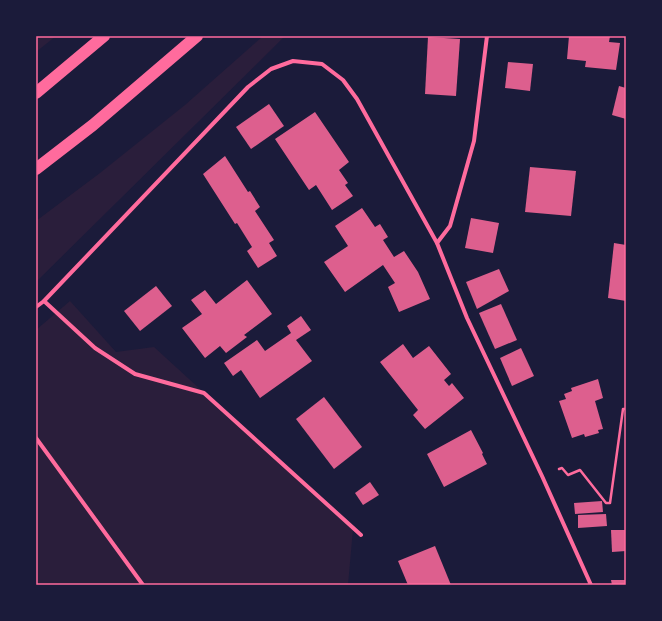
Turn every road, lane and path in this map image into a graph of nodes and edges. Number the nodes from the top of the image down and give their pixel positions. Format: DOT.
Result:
graph roads {
  1 [pos="104,36"];
  2 [pos="197,36"];
  3 [pos="487,36"];
  4 [pos="36,93"];
  5 [pos="36,169"];
  6 [pos="437,243"];
  7 [pos="44,301"];
  8 [pos="36,307"];
  9 [pos="626,409"];
  10 [pos="36,438"];
  11 [pos="542,476"];
  12 [pos="361,535"];
  13 [pos="143,585"];
  14 [pos="591,585"];
  1 -- 4 [label="highway"];
  2 -- 5 [label="highway"];
  3 -- 6 [label="street"];
  6 -- 7 [label="street"];
  6 -- 11 [label="street"];
  7 -- 8 [label="street"];
  7 -- 12 [label="street"];
  9 -- 11 [label="path"];
  10 -- 13 [label="street"];
  11 -- 14 [label="street"];
}
